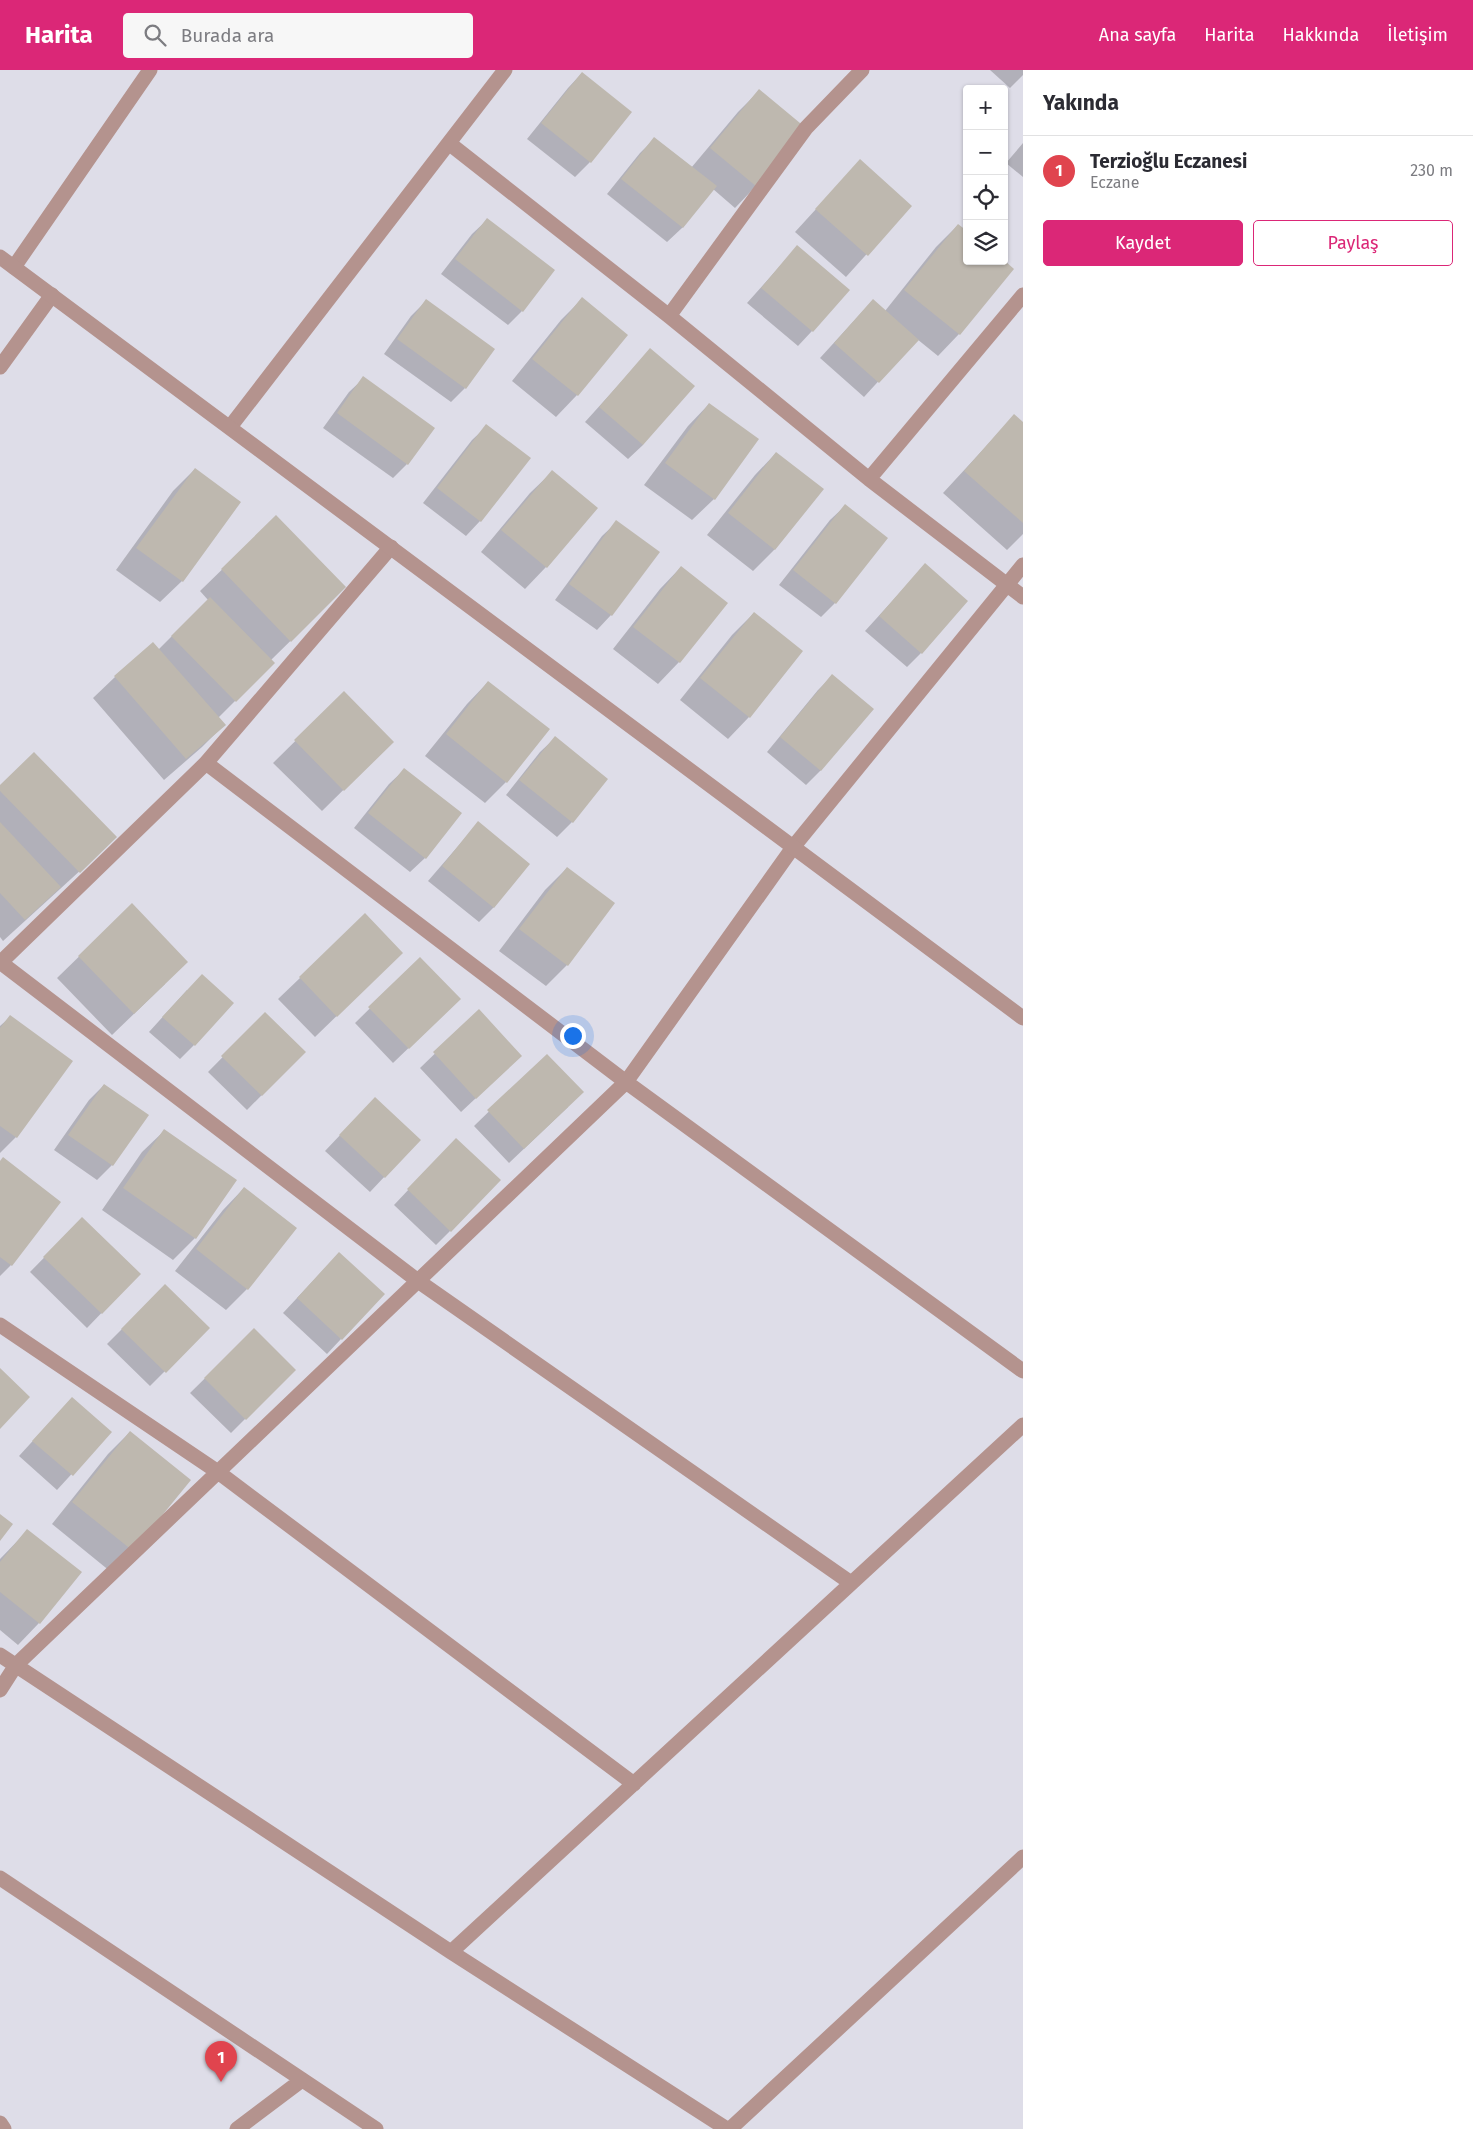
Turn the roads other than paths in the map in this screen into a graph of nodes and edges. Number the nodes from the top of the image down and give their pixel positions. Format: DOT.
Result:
graph roads {
  1 [pos="150,70"];
  2 [pos="505,70"];
  3 [pos="862,70"];
  4 [pos="450,144"];
  5 [pos="0,257"];
  6 [pos="14,267"];
  7 [pos="52,295"];
  8 [pos="1023,295"];
  9 [pos="669,316"];
  10 [pos="0,367"];
  11 [pos="230,427"];
  12 [pos="869,479"];
  13 [pos="391,547"];
  14 [pos="1023,565"];
  15 [pos="1007,585"];
  16 [pos="1023,597"];
  17 [pos="206,763"];
  18 [pos="794,846"];
  19 [pos="0,963"];
  20 [pos="1023,1018"];
  21 [pos="626,1082"];
  22 [pos="418,1281"];
  23 [pos="0,1325"];
  24 [pos="1023,1371"];
  25 [pos="1023,1425"];
  26 [pos="218,1472"];
  27 [pos="852,1583"];
  28 [pos="0,1655"];
  29 [pos="16,1665"];
  30 [pos="0,1690"];
  31 [pos="634,1784"];
  32 [pos="1023,1857"];
  33 [pos="0,1878"];
  34 [pos="451,1952"];
  35 [pos="302,2080"];
  36 [pos="0,2123"];
  37 [pos="242,2127"];
  38 [pos="4,2129"];
  39 [pos="376,2129"];
  40 [pos="729,2129"];
  1 -- 6 [label="street"];
  2 -- 4 [label="street"];
  3 -- 9 [label="street"];
  4 -- 9 [label="street"];
  4 -- 11 [label="street"];
  5 -- 6 [label="street"];
  6 -- 7 [label="street"];
  7 -- 10 [label="street"];
  7 -- 11 [label="street"];
  8 -- 12 [label="street"];
  9 -- 12 [label="street"];
  11 -- 13 [label="street"];
  12 -- 15 [label="street"];
  13 -- 17 [label="street"];
  13 -- 18 [label="street"];
  14 -- 15 [label="street"];
  15 -- 16 [label="street"];
  15 -- 18 [label="street"];
  17 -- 19 [label="street"];
  17 -- 21 [label="street"];
  18 -- 20 [label="street"];
  18 -- 21 [label="street"];
  19 -- 22 [label="street"];
  21 -- 22 [label="street"];
  21 -- 24 [label="street"];
  22 -- 26 [label="street"];
  22 -- 27 [label="street"];
  23 -- 26 [label="street"];
  25 -- 27 [label="street"];
  26 -- 29 [label="street"];
  26 -- 31 [label="street"];
  27 -- 31 [label="street"];
  28 -- 29 [label="street"];
  29 -- 30 [label="street"];
  29 -- 34 [label="street"];
  31 -- 34 [label="street"];
  32 -- 40 [label="street"];
  33 -- 35 [label="street"];
  34 -- 40 [label="street"];
  35 -- 37 [label="street"];
  35 -- 39 [label="street"];
  36 -- 38 [label="street"];
}
